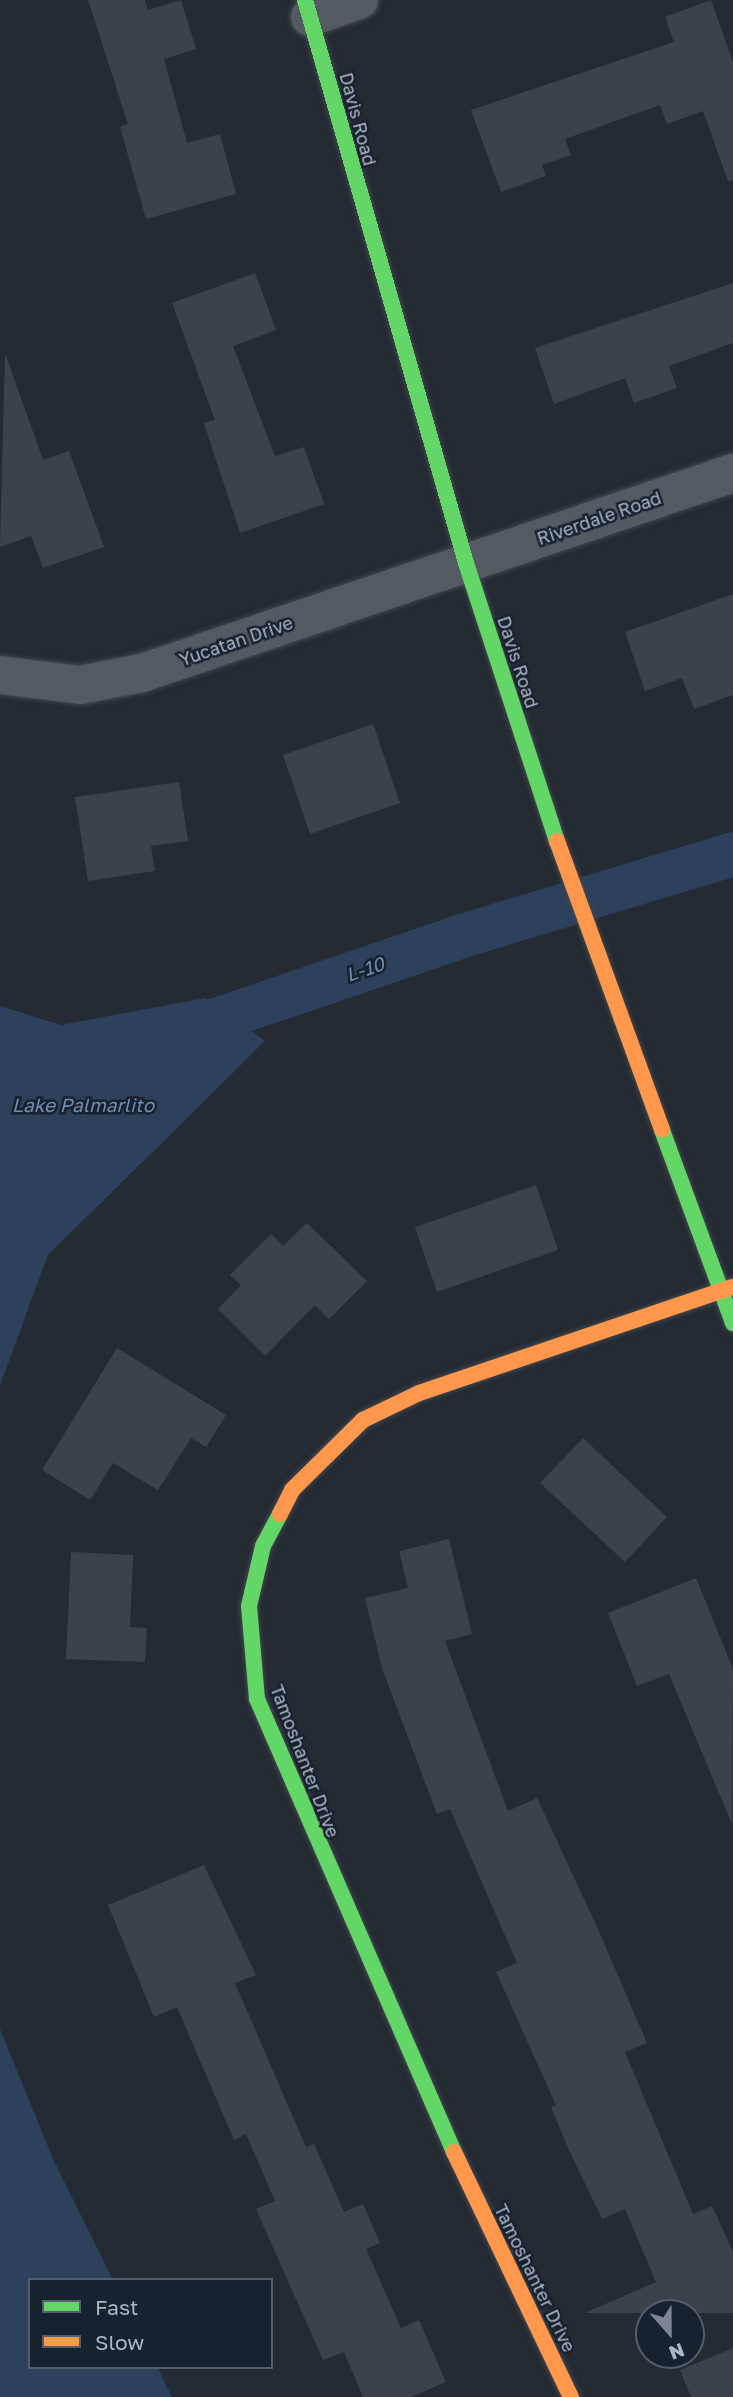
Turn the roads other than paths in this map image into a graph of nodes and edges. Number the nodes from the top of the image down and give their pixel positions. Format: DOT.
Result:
graph roads {
  1 [pos="359,0"];
  2 [pos="307,8"];
  3 [pos="733,473"];
  4 [pos="466,563"];
  5 [pos="0,675"];
  6 [pos="727,1290"];
  7 [pos="733,1323"];
  8 [pos="571,2397"];
  1 -- 2 [label="street"];
  2 -- 4 [label="street, Davis Road"];
  3 -- 4 [label="street, Riverdale Road"];
  4 -- 5 [label="street, Yucatan Drive"];
  4 -- 6 [label="street, Davis Road"];
  6 -- 7 [label="street, Davis Road"];
  6 -- 8 [label="street, Tamoshanter Drive"];
}
